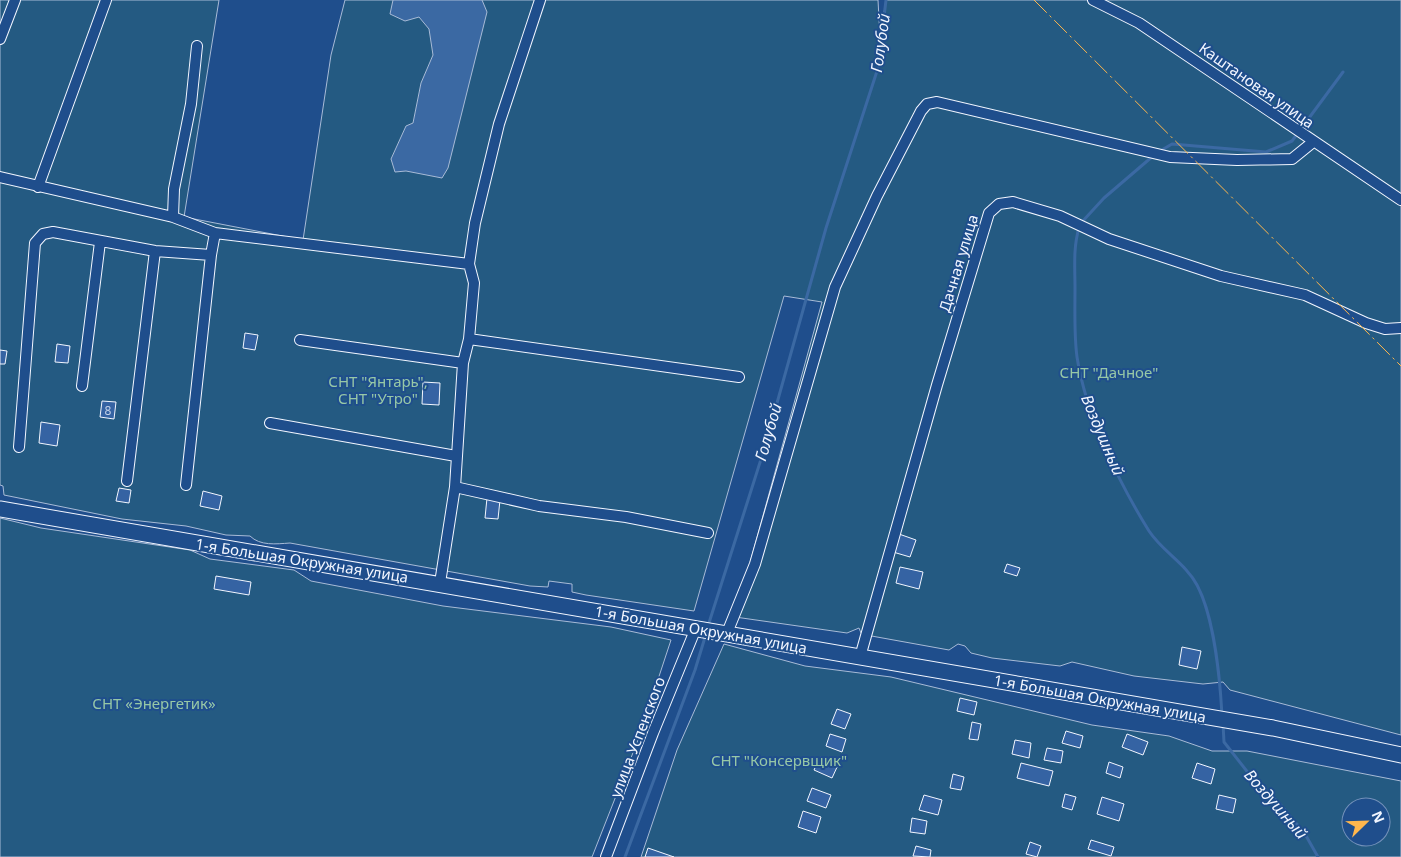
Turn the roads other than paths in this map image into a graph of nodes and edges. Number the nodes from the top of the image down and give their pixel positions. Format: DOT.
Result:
graph roads {
  1 [pos="14,0"];
  2 [pos="106,0"];
  3 [pos="540,0"];
  4 [pos="1093,0"];
  5 [pos="0,39"];
  6 [pos="197,46"];
  7 [pos="1313,142"];
  8 [pos="0,177"];
  9 [pos="38,187"];
  10 [pos="1401,200"];
  11 [pos="173,217"];
  12 [pos="215,233"];
  13 [pos="100,242"];
  14 [pos="155,251"];
  15 [pos="211,255"];
  16 [pos="469,264"];
  17 [pos="1401,328"];
  18 [pos="469,339"];
  19 [pos="300,340"];
  20 [pos="463,362"];
  21 [pos="739,377"];
  22 [pos="82,386"];
  23 [pos="270,423"];
  24 [pos="18,447"];
  25 [pos="456,456"];
  26 [pos="127,481"];
  27 [pos="186,485"];
  28 [pos="455,487"];
  29 [pos="0,509"];
  30 [pos="708,533"];
  31 [pos="440,584"];
  32 [pos="696,628"];
  33 [pos="723,632"];
  34 [pos="860,657"];
  35 [pos="1401,756"];
  36 [pos="606,857"];
  1 -- 5 [label="street"];
  2 -- 9 [label="street"];
  3 -- 16 [label="street"];
  4 -- 7 [label="street, Каштановая улица"];
  6 -- 11 [label="street"];
  7 -- 10 [label="street, Каштановая улица"];
  7 -- 33 [label="street"];
  8 -- 9 [label="street"];
  9 -- 11 [label="street"];
  11 -- 12 [label="street"];
  12 -- 15 [label="street"];
  12 -- 16 [label="street"];
  13 -- 14 [label="street"];
  13 -- 22 [label="street"];
  13 -- 24 [label="street"];
  14 -- 15 [label="street"];
  14 -- 26 [label="street"];
  15 -- 27 [label="street"];
  16 -- 18 [label="street"];
  17 -- 34 [label="street, Дачная улица"];
  18 -- 20 [label="street"];
  18 -- 21 [label="street"];
  19 -- 20 [label="street"];
  20 -- 25 [label="street"];
  23 -- 25 [label="street"];
  25 -- 28 [label="street"];
  28 -- 30 [label="street"];
  28 -- 31 [label="street"];
  29 -- 31 [label="street, 1-я Большая Окружная улица"];
  31 -- 32 [label="street, 1-я Большая Окружная улица"];
  32 -- 33 [label="street, 1-я Большая Окружная улица"];
  32 -- 36 [label="street, улица Успенского"];
  33 -- 34 [label="street, 1-я Большая Окружная улица"];
  34 -- 35 [label="street, 1-я Большая Окружная улица"];
}
